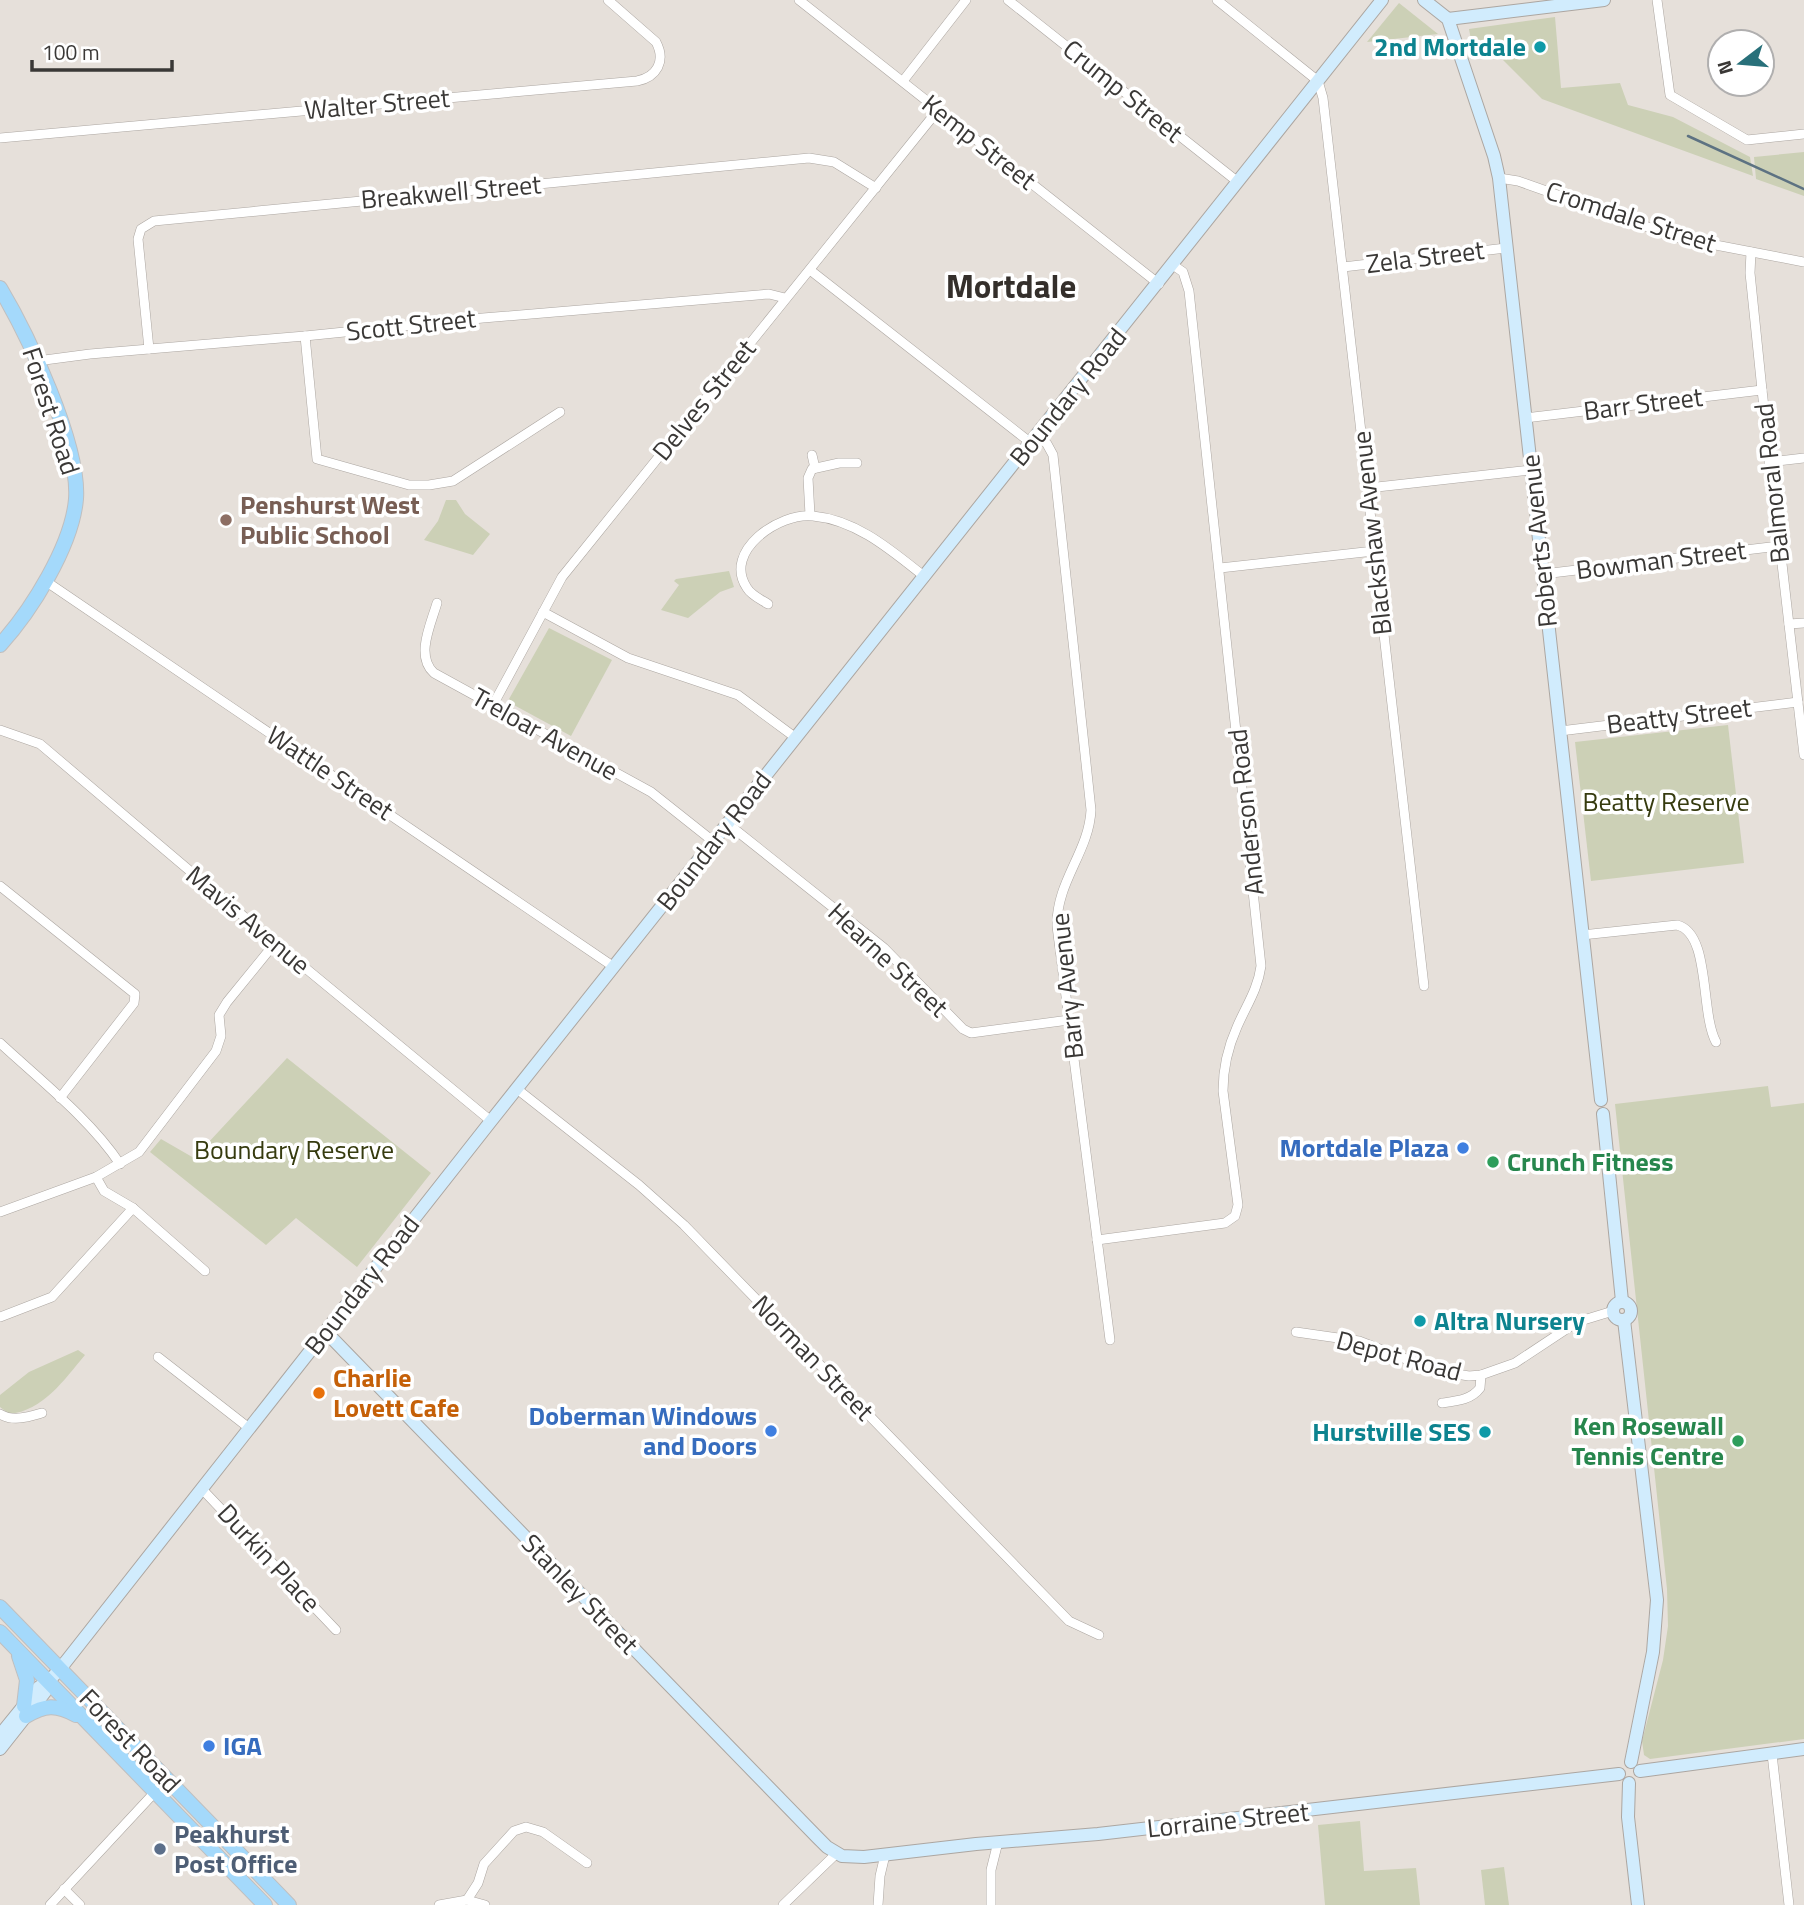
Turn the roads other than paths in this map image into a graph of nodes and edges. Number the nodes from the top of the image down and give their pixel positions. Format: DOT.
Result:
graph roads {
  1 [pos="608,0"];
  2 [pos="799,0"];
  3 [pos="967,0"];
  4 [pos="1008,0"];
  5 [pos="1217,0"];
  6 [pos="1382,0"];
  7 [pos="1424,0"];
  8 [pos="1604,0"];
  9 [pos="1657,0"];
  10 [pos="1448,19"];
  11 [pos="903,81"];
  12 [pos="1318,81"];
  13 [pos="938,110"];
  14 [pos="1804,134"];
  15 [pos="0,138"];
  16 [pos="1499,178"];
  17 [pos="1238,182"];
  18 [pos="876,188"];
  19 [pos="1506,248"];
  20 [pos="1751,252"];
  21 [pos="1804,262"];
  22 [pos="1173,265"];
  23 [pos="1343,267"];
  24 [pos="810,270"];
  25 [pos="1159,284"];
  26 [pos="0,288"];
  27 [pos="785,298"];
  28 [pos="305,337"];
  29 [pos="149,349"];
  30 [pos="37,361"];
  31 [pos="1762,390"];
  32 [pos="560,412"];
  33 [pos="1525,418"];
  34 [pos="1035,439"];
  35 [pos="812,455"];
  36 [pos="1804,458"];
  37 [pos="1769,462"];
  38 [pos="857,463"];
  39 [pos="815,468"];
  40 [pos="1530,470"];
  41 [pos="1368,488"];
  42 [pos="810,515"];
  43 [pos="1779,546"];
  44 [pos="1374,551"];
  45 [pos="1220,568"];
  46 [pos="1543,574"];
  47 [pos="925,577"];
  48 [pos="44,580"];
  49 [pos="436,603"];
  50 [pos="768,604"];
  51 [pos="543,612"];
  52 [pos="1804,623"];
  53 [pos="1789,624"];
  54 [pos="0,645"];
  55 [pos="1798,702"];
  56 [pos="493,705"];
  57 [pos="0,730"];
  58 [pos="1560,731"];
  59 [pos="796,738"];
  60 [pos="1804,753"];
  61 [pos="728,824"];
  62 [pos="714,842"];
  63 [pos="0,886"];
  64 [pos="1582,935"];
  65 [pos="275,943"];
  66 [pos="614,967"];
  67 [pos="1424,986"];
  68 [pos="1069,1020"];
  69 [pos="1716,1042"];
  70 [pos="0,1043"];
  71 [pos="517,1089"];
  72 [pos="60,1098"];
  73 [pos="491,1121"];
  74 [pos="120,1164"];
  75 [pos="96,1177"];
  76 [pos="133,1209"];
  77 [pos="0,1212"];
  78 [pos="1097,1240"];
  79 [pos="205,1271"];
  80 [pos="1617,1306"];
  81 [pos="0,1317"];
  82 [pos="326,1332"];
  83 [pos="1296,1332"];
  84 [pos="1110,1340"];
  85 [pos="158,1357"];
  86 [pos="1481,1375"];
  87 [pos="1442,1403"];
  88 [pos="0,1413"];
  89 [pos="42,1413"];
  90 [pos="249,1428"];
  91 [pos="201,1488"];
  92 [pos="0,1607"];
  93 [pos="336,1630"];
  94 [pos="0,1632"];
  95 [pos="1099,1635"];
  96 [pos="14,1647"];
  97 [pos="60,1669"];
  98 [pos="48,1682"];
  99 [pos="25,1711"];
  100 [pos="86,1721"];
  101 [pos="0,1735"];
  102 [pos="0,1749"];
  103 [pos="1804,1749"];
  104 [pos="1772,1754"];
  105 [pos="1635,1766"];
  106 [pos="1624,1779"];
  107 [pos="155,1792"];
  108 [pos="998,1842"];
  109 [pos="837,1853"];
  110 [pos="885,1855"];
  111 [pos="587,1863"];
  112 [pos="64,1889"];
  113 [pos="467,1900"];
  114 [pos="50,1905"];
  115 [pos="80,1905"];
  116 [pos="265,1905"];
  117 [pos="289,1905"];
  118 [pos="439,1905"];
  119 [pos="485,1905"];
  120 [pos="783,1905"];
  121 [pos="878,1905"];
  122 [pos="991,1905"];
  123 [pos="1638,1905"];
  124 [pos="1789,1905"];
  1 -- 15 [label="street, Walter Street"];
  2 -- 11 [label="street, Kemp Street"];
  3 -- 11 [label="street"];
  4 -- 17 [label="street, Crump Street"];
  5 -- 12 [label="street"];
  6 -- 12 [label="street, Boundary Road"];
  7 -- 10 [label="street"];
  8 -- 10 [label="street"];
  9 -- 14 [label="street"];
  10 -- 16 [label="street, Roberts Avenue"];
  11 -- 13 [label="street, Kemp Street"];
  12 -- 17 [label="street, Boundary Road"];
  12 -- 23 [label="street, Blackshaw Avenue"];
  13 -- 18 [label="street, Delves Street"];
  13 -- 25 [label="street, Kemp Street"];
  16 -- 19 [label="street, Roberts Avenue"];
  16 -- 20 [label="street, Cromdale Street"];
  17 -- 22 [label="street, Boundary Road"];
  18 -- 24 [label="street, Delves Street"];
  18 -- 29 [label="street, Breakwell Street"];
  19 -- 23 [label="street, Zela Street"];
  19 -- 33 [label="street, Roberts Avenue"];
  20 -- 21 [label="street, Cromdale Street"];
  20 -- 31 [label="street, Balmoral Road"];
  22 -- 25 [label="street, Boundary Road"];
  22 -- 45 [label="street, Anderson Road"];
  23 -- 41 [label="street, Blackshaw Avenue"];
  24 -- 27 [label="street, Delves Street"];
  24 -- 34 [label="street"];
  25 -- 34 [label="street, Boundary Road"];
  26 -- 30 [label="main road, Forest Road"];
  27 -- 28 [label="street, Scott Street"];
  27 -- 51 [label="street, Delves Street"];
  28 -- 29 [label="street, Scott Street"];
  28 -- 32 [label="street"];
  29 -- 30 [label="street, Scott Street"];
  30 -- 48 [label="main road, Forest Road"];
  31 -- 33 [label="street, Barr Street"];
  31 -- 37 [label="street, Balmoral Road"];
  33 -- 40 [label="street, Roberts Avenue"];
  34 -- 47 [label="street, Boundary Road"];
  34 -- 68 [label="street, Barry Avenue"];
  35 -- 39 [label="street"];
  36 -- 37 [label="street"];
  37 -- 43 [label="street, Balmoral Road"];
  38 -- 39 [label="street"];
  39 -- 42 [label="street"];
  40 -- 41 [label="street"];
  40 -- 46 [label="street, Roberts Avenue"];
  41 -- 44 [label="street, Blackshaw Avenue"];
  42 -- 47 [label="street"];
  42 -- 50 [label="street"];
  43 -- 46 [label="street, Bowman Street"];
  43 -- 53 [label="street, Balmoral Road"];
  44 -- 45 [label="street"];
  44 -- 67 [label="street, Blackshaw Avenue"];
  45 -- 78 [label="street, Anderson Road"];
  46 -- 58 [label="street, Roberts Avenue"];
  47 -- 59 [label="street, Boundary Road"];
  48 -- 54 [label="main road, Forest Road"];
  48 -- 66 [label="street, Wattle Street"];
  49 -- 56 [label="street, Treloar Avenue"];
  51 -- 56 [label="street, Delves Street"];
  51 -- 59 [label="street"];
  52 -- 53 [label="street"];
  53 -- 55 [label="street, Balmoral Road"];
  55 -- 58 [label="street, Beatty Street"];
  55 -- 60 [label="street, Balmoral Road"];
  56 -- 62 [label="street, Treloar Avenue"];
  57 -- 65 [label="street, Mavis Avenue"];
  58 -- 64 [label="street, Roberts Avenue"];
  59 -- 61 [label="street, Boundary Road"];
  61 -- 62 [label="street, Boundary Road"];
  61 -- 68 [label="street, Hearne Street"];
  62 -- 66 [label="street, Boundary Road"];
  63 -- 72 [label="street"];
  64 -- 69 [label="street"];
  64 -- 80 [label="street, Roberts Avenue"];
  65 -- 73 [label="street, Mavis Avenue"];
  65 -- 74 [label="street"];
  66 -- 71 [label="street, Boundary Road"];
  68 -- 78 [label="street, Barry Avenue"];
  70 -- 72 [label="street"];
  71 -- 73 [label="street, Boundary Road"];
  71 -- 95 [label="street, Norman Street"];
  72 -- 74 [label="street"];
  73 -- 82 [label="street, Boundary Road"];
  74 -- 75 [label="street"];
  75 -- 76 [label="street"];
  75 -- 77 [label="street"];
  76 -- 79 [label="street"];
  76 -- 81 [label="street"];
  78 -- 84 [label="street, Barry Avenue"];
  80 -- 86 [label="street, Depot Road"];
  80 -- 105 [label="street"];
  82 -- 90 [label="street, Boundary Road"];
  82 -- 109 [label="street, Stanley Street"];
  83 -- 86 [label="street, Depot Road"];
  85 -- 90 [label="street"];
  86 -- 87 [label="street"];
  88 -- 89 [label="street"];
  90 -- 91 [label="street, Boundary Road"];
  91 -- 93 [label="street, Durkin Place"];
  91 -- 97 [label="street, Boundary Road"];
  92 -- 97 [label="main road, Forest Road"];
  94 -- 96 [label="main road, Forest Road"];
  96 -- 98 [label="main road, Forest Road"];
  96 -- 99 [label="main road"];
  97 -- 98 [label="street, Boundary Road"];
  97 -- 117 [label="main road, Forest Road"];
  98 -- 99 [label="street, Boundary Road"];
  98 -- 100 [label="main road, Forest Road"];
  99 -- 100 [label="main road"];
  99 -- 101 [label="street"];
  99 -- 102 [label="street"];
  100 -- 107 [label="main road, Forest Road"];
  103 -- 104 [label="street"];
  104 -- 105 [label="street"];
  104 -- 124 [label="street"];
  105 -- 106 [label="street"];
  105 -- 106 [label="street"];
  106 -- 108 [label="street, Lorraine Street"];
  106 -- 123 [label="street"];
  107 -- 112 [label="street"];
  107 -- 116 [label="main road, Forest Road"];
  108 -- 110 [label="street, Lorraine Street"];
  108 -- 122 [label="street"];
  109 -- 110 [label="street, Lorraine Street"];
  109 -- 120 [label="street"];
  110 -- 121 [label="street"];
  111 -- 113 [label="street"];
  112 -- 114 [label="street"];
  112 -- 115 [label="street"];
  113 -- 118 [label="street"];
  113 -- 119 [label="street"];
}
